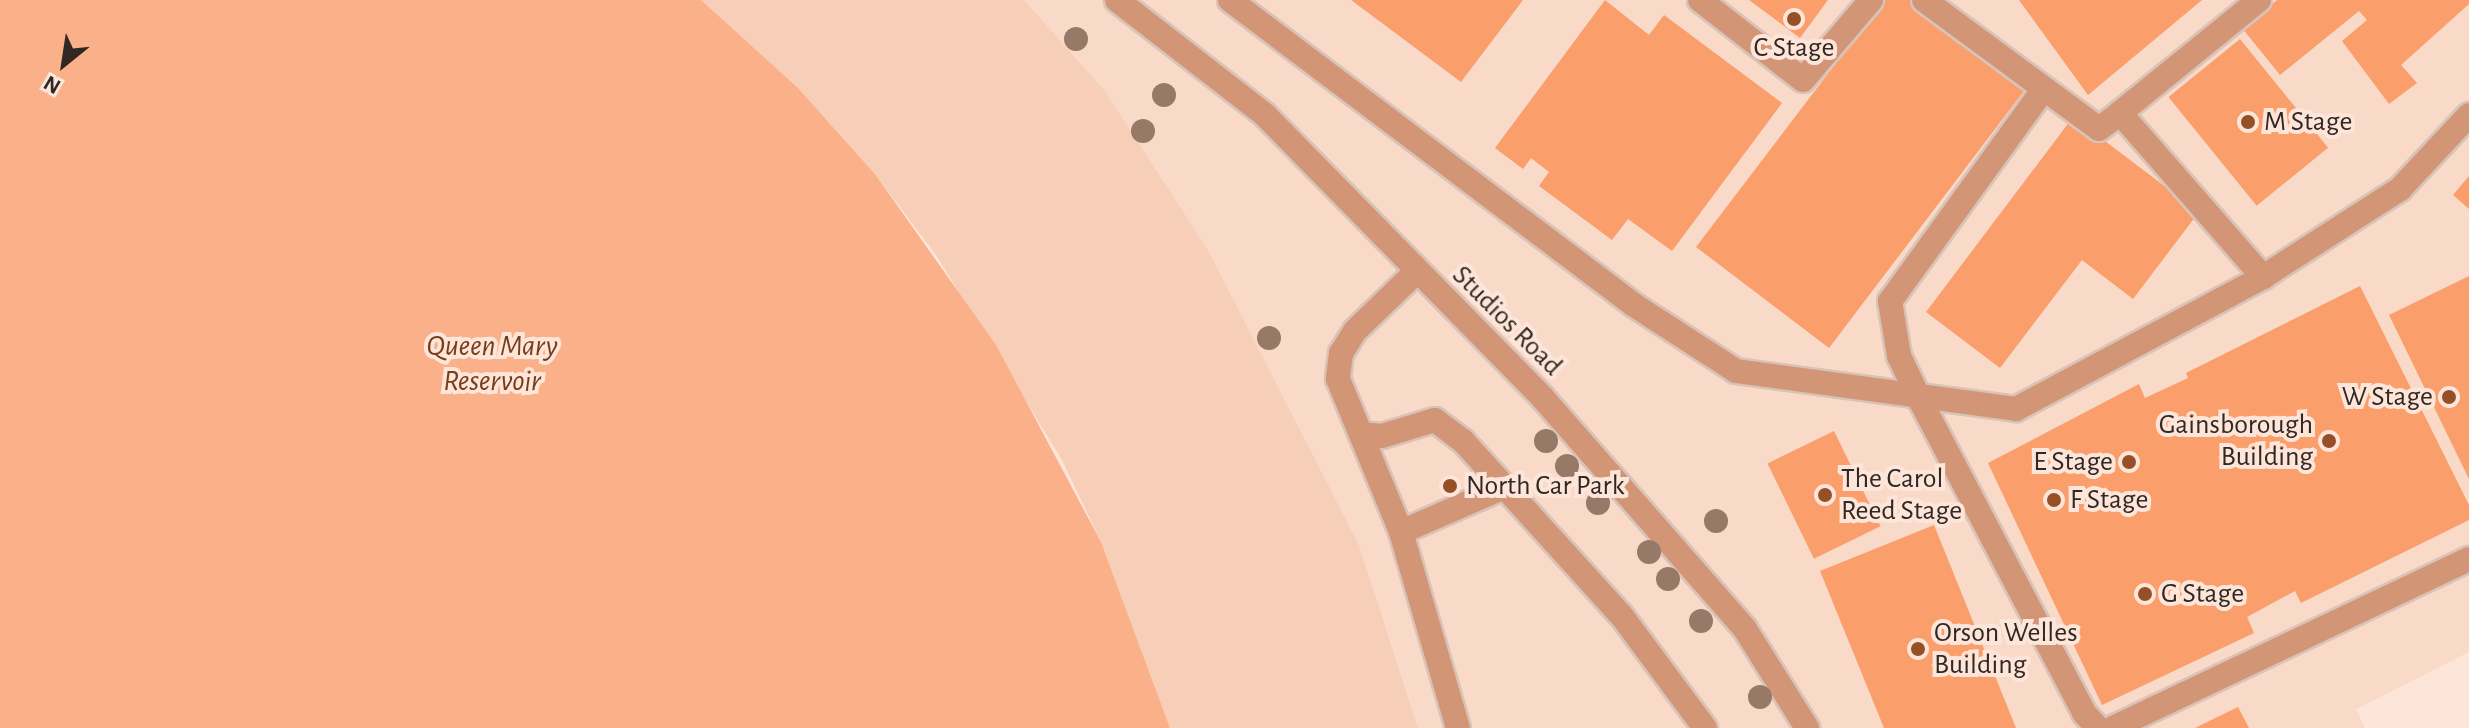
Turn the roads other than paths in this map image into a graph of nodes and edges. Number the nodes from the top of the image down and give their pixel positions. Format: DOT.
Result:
graph roads {
  1 [pos="1117,0"];
  2 [pos="1230,0"];
  3 [pos="1700,0"];
  4 [pos="1871,0"];
  5 [pos="1924,0"];
  6 [pos="2253,2"];
  7 [pos="2043,90"];
  8 [pos="2120,113"];
  9 [pos="2469,115"];
  10 [pos="1415,273"];
  11 [pos="2263,277"];
  12 [pos="1920,400"];
  13 [pos="1361,434"];
  14 [pos="1504,487"];
  15 [pos="1401,532"];
  16 [pos="2469,559"];
  17 [pos="1458,728"];
  18 [pos="1705,728"];
  19 [pos="1807,728"];
  20 [pos="2098,728"];
  21 [pos="2113,728"];
  1 -- 10 [label="street, Studios Road"];
  2 -- 12 [label="street"];
  3 -- 4 [label="street"];
  5 -- 7 [label="street"];
  6 -- 8 [label="street"];
  7 -- 8 [label="street"];
  7 -- 12 [label="street"];
  8 -- 11 [label="street"];
  9 -- 11 [label="street"];
  10 -- 13 [label="street"];
  10 -- 19 [label="street, Studios Road"];
  11 -- 12 [label="street"];
  12 -- 20 [label="street"];
  13 -- 14 [label="street"];
  13 -- 15 [label="street"];
  14 -- 15 [label="street"];
  14 -- 18 [label="street"];
  15 -- 17 [label="street"];
  16 -- 21 [label="street"];
}
